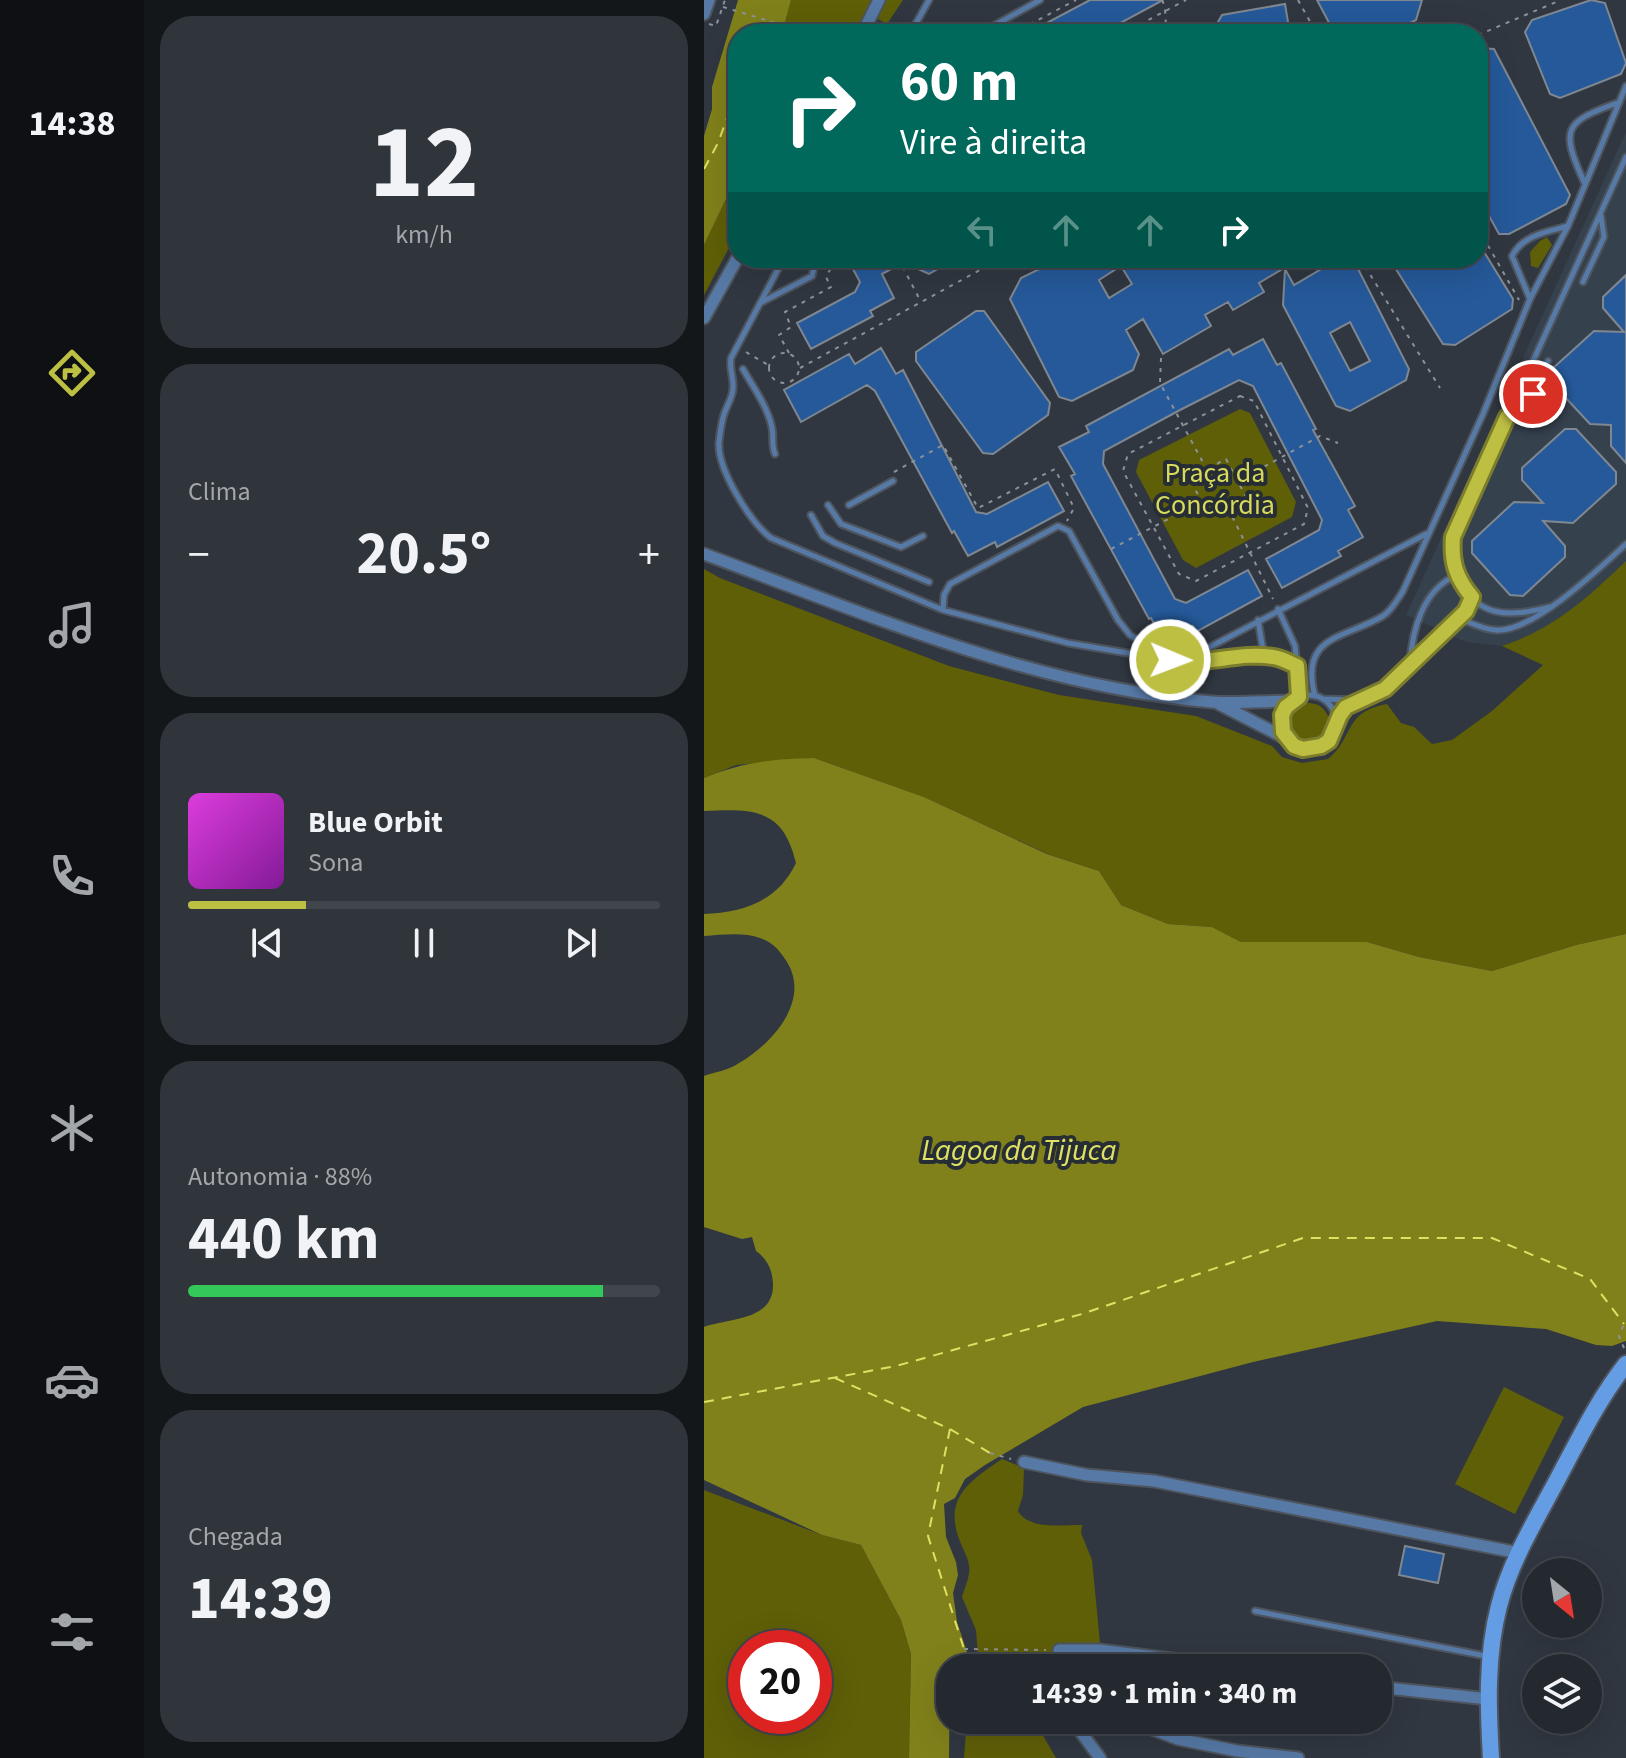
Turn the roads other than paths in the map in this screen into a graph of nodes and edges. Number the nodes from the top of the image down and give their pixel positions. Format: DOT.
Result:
graph roads {
  1 [pos="709,0"];
  2 [pos="879,0"];
  3 [pos="929,0"];
  4 [pos="1040,0"];
  5 [pos="704,14"];
  6 [pos="867,24"];
  7 [pos="916,24"];
  8 [pos="997,24"];
  9 [pos="1626,86"];
  10 [pos="1618,103"];
  11 [pos="1626,157"];
  12 [pos="1584,183"];
  13 [pos="1601,212"];
  14 [pos="1568,226"];
  15 [pos="732,268"];
  16 [pos="779,268"];
  17 [pos="814,268"];
  18 [pos="1583,282"];
  19 [pos="1530,299"];
  20 [pos="759,304"];
  21 [pos="704,318"];
  22 [pos="1548,361"];
  23 [pos="743,369"];
  24 [pos="1507,417"];
  25 [pos="775,454"];
  26 [pos="893,481"];
  27 [pos="828,505"];
  28 [pos="849,505"];
  29 [pos="811,515"];
  30 [pos="1426,534"];
  31 [pos="923,536"];
  32 [pos="1626,544"];
  33 [pos="704,554"];
  34 [pos="1457,575"];
  35 [pos="929,582"];
  36 [pos="1472,597"];
  37 [pos="1550,607"];
  38 [pos="1278,609"];
  39 [pos="943,610"];
  40 [pos="1258,620"];
  41 [pos="1455,620"];
  42 [pos="1264,656"];
  43 [pos="1170,660"];
  44 [pos="1182,661"];
  45 [pos="1410,664"];
  46 [pos="1297,666"];
  47 [pos="1315,696"];
  48 [pos="1295,699"];
  49 [pos="1323,699"];
  50 [pos="1358,700"];
  51 [pos="1215,702"];
  52 [pos="1336,724"];
  53 [pos="1287,739"];
  54 [pos="1626,1364"];
  55 [pos="1024,1462"];
  56 [pos="1519,1553"];
  57 [pos="1255,1611"];
  58 [pos="1059,1650"];
  59 [pos="1131,1654"];
  60 [pos="1491,1657"];
  61 [pos="1392,1689"];
  62 [pos="1488,1699"];
  63 [pos="1082,1734"];
  64 [pos="1165,1734"];
  65 [pos="1100,1758"];
  66 [pos="1298,1758"];
  67 [pos="1491,1758"];
  1 -- 5 [label="street"];
  2 -- 6 [label="street"];
  3 -- 7 [label="lane"];
  4 -- 8 [label="lane"];
  9 -- 10 [label="lane"];
  10 -- 12 [label="lane"];
  10 -- 12 [label="lane"];
  11 -- 13 [label="lane"];
  12 -- 14 [label="lane"];
  13 -- 18 [label="lane"];
  13 -- 24 [label="lane"];
  14 -- 19 [label="lane"];
  14 -- 19 [label="lane"];
  15 -- 21 [label="street"];
  16 -- 20 [label="lane"];
  17 -- 20 [label="lane"];
  19 -- 30 [label="lane"];
  20 -- 39 [label="lane"];
  22 -- 24 [label="lane"];
  23 -- 25 [label="lane"];
  24 -- 34 [label="lane"];
  26 -- 28 [label="lane"];
  27 -- 31 [label="lane"];
  29 -- 35 [label="lane"];
  30 -- 38 [label="lane"];
  30 -- 47 [label="lane"];
  32 -- 37 [label="lane"];
  33 -- 51 [label="street"];
  34 -- 36 [label="lane"];
  34 -- 45 [label="lane"];
  36 -- 37 [label="lane"];
  36 -- 41 [label="lane"];
  37 -- 41 [label="lane"];
  38 -- 40 [label="lane"];
  38 -- 46 [label="lane"];
  39 -- 43 [label="lane"];
  39 -- 43 [label="lane"];
  40 -- 42 [label="lane"];
  40 -- 44 [label="lane"];
  41 -- 45 [label="lane"];
  42 -- 44 [label="lane"];
  42 -- 46 [label="lane"];
  43 -- 44 [label="lane"];
  45 -- 50 [label="lane"];
  46 -- 48 [label="lane"];
  47 -- 48 [label="lane"];
  47 -- 49 [label="lane"];
  48 -- 51 [label="street"];
  48 -- 53 [label="lane"];
  49 -- 50 [label="lane"];
  49 -- 52 [label="lane"];
  50 -- 52 [label="lane"];
  51 -- 53 [label="street"];
  52 -- 53 [label="lane"];
  54 -- 56 [label="main road"];
  55 -- 56 [label="street"];
  56 -- 60 [label="main road"];
  57 -- 60 [label="lane"];
  58 -- 59 [label="street"];
  60 -- 62 [label="main road"];
  61 -- 62 [label="street"];
  62 -- 67 [label="main road"];
  63 -- 65 [label="street"];
  64 -- 66 [label="street"];
}
